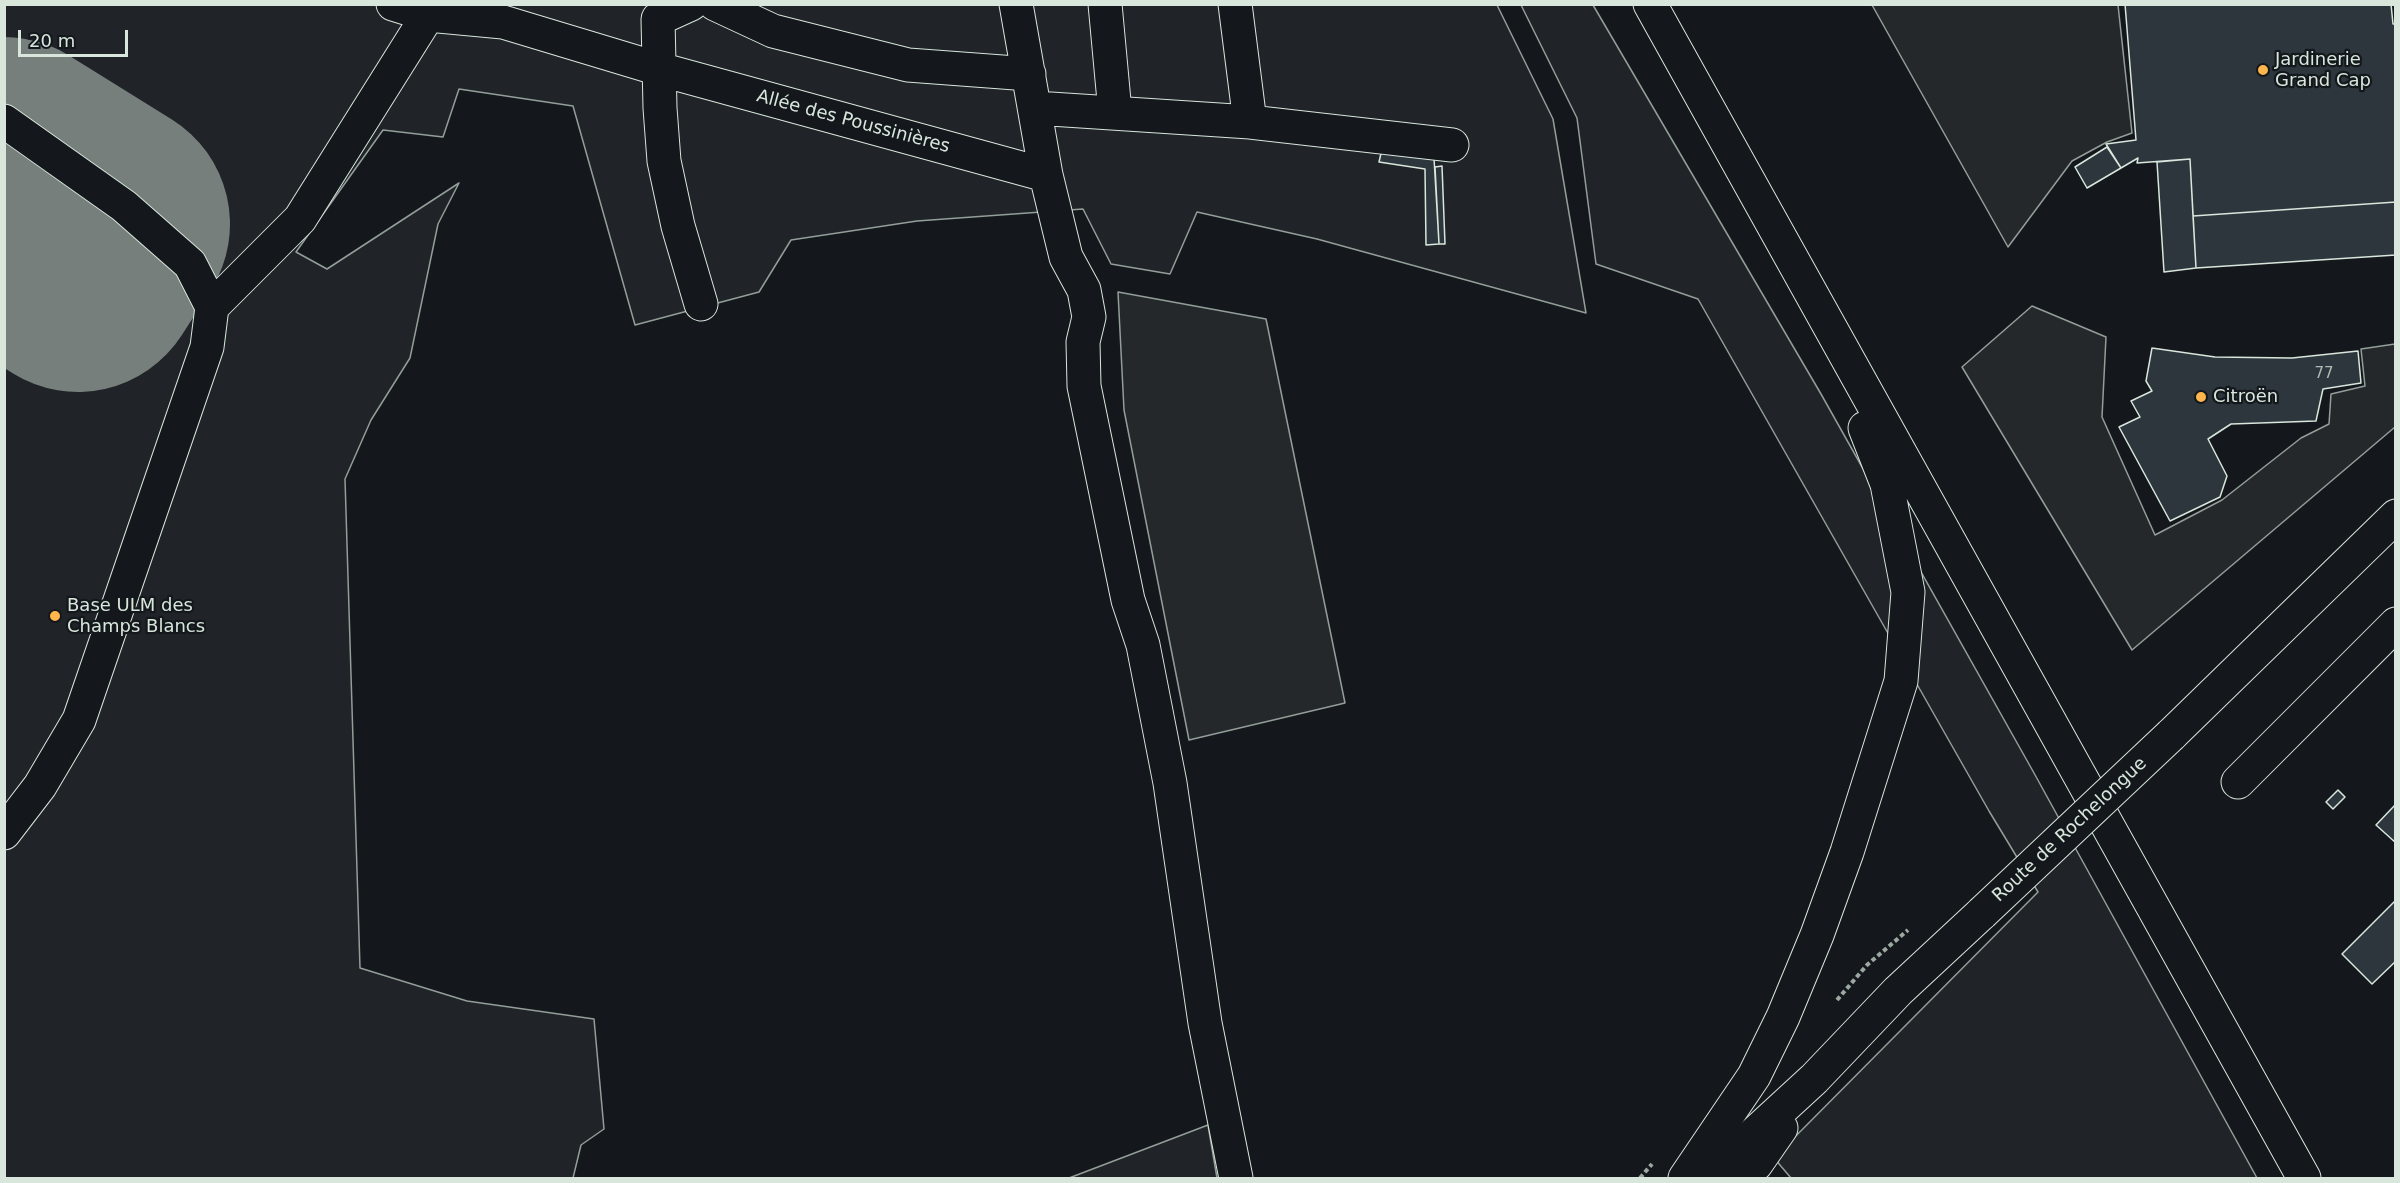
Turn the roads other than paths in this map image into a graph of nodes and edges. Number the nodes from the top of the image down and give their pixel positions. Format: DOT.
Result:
graph roads {
  1 [pos="393,4"];
  2 [pos="691,4"];
  3 [pos="715,4"];
  4 [pos="1016,4"];
  5 [pos="1105,4"];
  6 [pos="1234,4"];
  7 [pos="1637,4"];
  8 [pos="1650,4"];
  9 [pos="508,13"];
  10 [pos="428,15"];
  11 [pos="659,69"];
  12 [pos="1029,74"];
  13 [pos="1035,108"];
  14 [pos="1115,112"];
  15 [pos="4,121"];
  16 [pos="1250,122"];
  17 [pos="1452,145"];
  18 [pos="1046,175"];
  19 [pos="1802,280"];
  20 [pos="701,304"];
  21 [pos="212,307"];
  22 [pos="2396,516"];
  23 [pos="2396,530"];
  24 [pos="2328,582"];
  25 [pos="2396,624"];
  26 [pos="2238,782"];
  27 [pos="4,832"];
  28 [pos="1814,1079"];
  29 [pos="1236,1179"];
  30 [pos="1685,1179"];
  31 [pos="1700,1179"];
  32 [pos="1740,1179"];
  33 [pos="2304,1179"];
  1 -- 10 [label="main road, Allée des Poussinières"];
  2 -- 11 [label="main road"];
  3 -- 12 [label="main road"];
  4 -- 12 [label="main road"];
  5 -- 14 [label="main road"];
  6 -- 16 [label="main road"];
  7 -- 19 [label="main road"];
  8 -- 19 [label="main road"];
  9 -- 10 [label="main road, Allée des Poussinières"];
  9 -- 11 [label="main road, Allée des Poussinières"];
  10 -- 21 [label="main road"];
  11 -- 18 [label="main road, Allée des Poussinières"];
  11 -- 20 [label="main road"];
  12 -- 13 [label="main road"];
  13 -- 14 [label="main road"];
  13 -- 18 [label="main road"];
  14 -- 16 [label="main road"];
  15 -- 21 [label="main road"];
  16 -- 17 [label="main road"];
  18 -- 29 [label="main road"];
  19 -- 30 [label="main road"];
  19 -- 33 [label="main road"];
  21 -- 27 [label="main road"];
  22 -- 24 [label="main road, Route de Rochelongue"];
  23 -- 24 [label="main road, Route de Rochelongue"];
  24 -- 28 [label="main road, Route de Rochelongue, bridge"];
  25 -- 26 [label="main road"];
  28 -- 31 [label="main road, Route de Rochelongue"];
  28 -- 32 [label="main road, Route de Rochelongue"];
}
